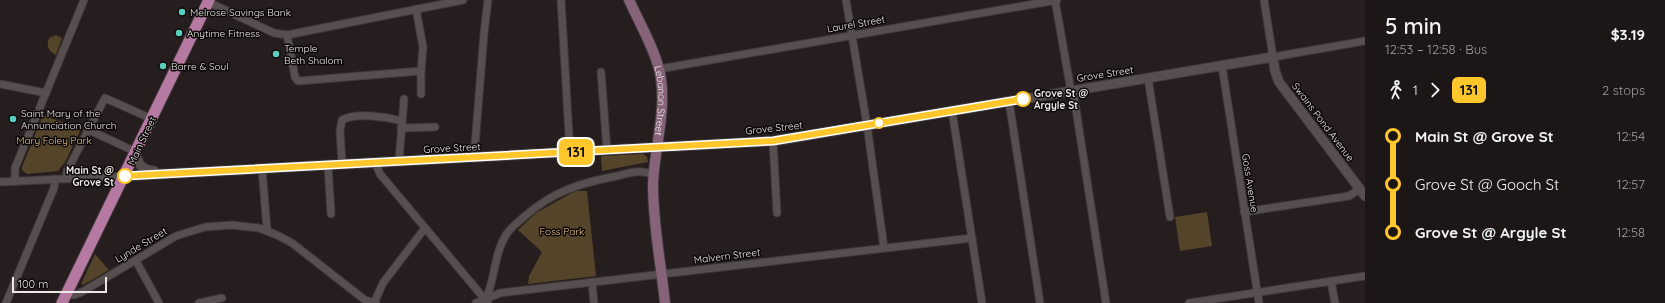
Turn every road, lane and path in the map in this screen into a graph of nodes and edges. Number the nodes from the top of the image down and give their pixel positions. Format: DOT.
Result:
graph roads {
  1 [pos="84,0"];
  2 [pos="463,0"];
  3 [pos="488,0"];
  4 [pos="561,0"];
  5 [pos="629,0"];
  6 [pos="846,0"];
  7 [pos="1056,0"];
  8 [pos="1264,0"];
  9 [pos="206,1"];
  10 [pos="416,10"];
  11 [pos="287,35"];
  12 [pos="852,35"];
  13 [pos="1365,41"];
  14 [pos="1273,57"];
  15 [pos="1222,66"];
  16 [pos="659,69"];
  17 [pos="422,71"];
  18 [pos="601,72"];
  19 [pos="1148,78"];
  20 [pos="0,84"];
  21 [pos="1072,91"];
  22 [pos="46,93"];
  23 [pos="421,94"];
  24 [pos="404,99"];
  25 [pos="1009,101"];
  26 [pos="952,111"];
  27 [pos="152,119"];
  28 [pos="402,125"];
  29 [pos="867,125"];
  30 [pos="435,127"];
  31 [pos="89,130"];
  32 [pos="773,141"];
  33 [pos="656,146"];
  34 [pos="607,150"];
  35 [pos="136,152"];
  36 [pos="570,152"];
  37 [pos="474,158"];
  38 [pos="375,162"];
  39 [pos="399,162"];
  40 [pos="342,164"];
  41 [pos="328,165"];
  42 [pos="262,168"];
  43 [pos="179,173"];
  44 [pos="654,175"];
  45 [pos="125,176"];
  46 [pos="66,178"];
  47 [pos="55,179"];
  48 [pos="15,181"];
  49 [pos="0,182"];
  50 [pos="1363,193"];
  51 [pos="1244,212"];
  52 [pos="776,213"];
  53 [pos="331,214"];
  54 [pos="1170,217"];
  55 [pos="425,228"];
  56 [pos="267,230"];
  57 [pos="972,238"];
  58 [pos="884,248"];
  59 [pos="136,261"];
  60 [pos="662,274"];
  61 [pos="1365,276"];
  62 [pos="1331,281"];
  63 [pos="592,282"];
  64 [pos="1257,293"];
  65 [pos="222,298"];
  66 [pos="64,299"];
  67 [pos="487,301"];
  68 [pos="6,303"];
  69 [pos="159,303"];
  70 [pos="199,303"];
  71 [pos="375,303"];
  72 [pos="476,303"];
  73 [pos="594,303"];
  74 [pos="666,303"];
  75 [pos="982,303"];
  76 [pos="1040,303"];
  77 [pos="1106,303"];
  78 [pos="1189,303"];
  79 [pos="1259,303"];
  80 [pos="1335,303"];
  1 -- 22 [label="street"];
  2 -- 10 [label="street"];
  3 -- 37 [label="street"];
  4 -- 36 [label="street"];
  5 -- 16 [label="main road, Lebanon Street"];
  6 -- 12 [label="street"];
  7 -- 12 [label="street, Laurel Street"];
  7 -- 21 [label="street"];
  8 -- 14 [label="street"];
  9 -- 11 [label="street"];
  9 -- 27 [label="main road, Main Street"];
  10 -- 11 [label="street"];
  10 -- 17 [label="street"];
  11 -- 17 [label="street"];
  12 -- 16 [label="street, Laurel Street"];
  12 -- 29 [label="street"];
  13 -- 14 [label="street, Grove Street"];
  14 -- 15 [label="street, Grove Street"];
  14 -- 50 [label="street, Swains Pond Avenue"];
  15 -- 19 [label="street, Grove Street"];
  15 -- 51 [label="street, Goss Avenue"];
  16 -- 33 [label="main road, Lebanon Street"];
  17 -- 23 [label="street"];
  18 -- 34 [label="street"];
  19 -- 21 [label="street, Grove Street"];
  19 -- 54 [label="street"];
  20 -- 22 [label="street"];
  21 -- 25 [label="street, Grove Street"];
  21 -- 77 [label="street"];
  22 -- 48 [label="street"];
  24 -- 28 [label="street"];
  25 -- 26 [label="street, Grove Street"];
  25 -- 76 [label="street"];
  26 -- 29 [label="street, Grove Street"];
  26 -- 57 [label="street"];
  27 -- 31 [label="street"];
  27 -- 35 [label="main road, Main Street"];
  28 -- 30 [label="street"];
  28 -- 39 [label="street"];
  28 -- 40 [label="street"];
  29 -- 32 [label="street, Grove Street"];
  29 -- 58 [label="street"];
  31 -- 35 [label="street"];
  31 -- 46 [label="street"];
  32 -- 33 [label="street, Grove Street"];
  32 -- 52 [label="street"];
  33 -- 34 [label="street, Grove Street"];
  33 -- 44 [label="main road, Lebanon Street"];
  34 -- 36 [label="street, Grove Street"];
  35 -- 43 [label="street, Grove Street"];
  35 -- 45 [label="main road, Main Street"];
  36 -- 37 [label="street, Grove Street"];
  37 -- 39 [label="street, Grove Street"];
  38 -- 39 [label="street, Grove Street"];
  38 -- 40 [label="street, Grove Street"];
  38 -- 55 [label="street"];
  40 -- 41 [label="street, Grove Street"];
  41 -- 42 [label="street, Grove Street"];
  41 -- 53 [label="street"];
  42 -- 43 [label="street, Grove Street"];
  42 -- 56 [label="street"];
  43 -- 45 [label="street, Grove Street"];
  44 -- 60 [label="main road, Lebanon Street"];
  44 -- 67 [label="street"];
  45 -- 46 [label="street, Grove Street"];
  45 -- 66 [label="main road, Main Street"];
  46 -- 47 [label="street, Grove Street"];
  47 -- 48 [label="street, Grove Street"];
  47 -- 68 [label="street"];
  48 -- 49 [label="street, Grove Street"];
  50 -- 51 [label="street"];
  51 -- 64 [label="street, Goss Avenue"];
  55 -- 67 [label="street"];
  55 -- 71 [label="street"];
  56 -- 59 [label="street, Lynde Street"];
  56 -- 71 [label="street, Lynde Street"];
  57 -- 58 [label="street, Malvern Street"];
  57 -- 75 [label="street"];
  58 -- 60 [label="street, Malvern Street"];
  59 -- 66 [label="street, Lynde Street"];
  59 -- 69 [label="street"];
  60 -- 63 [label="street, Malvern Street"];
  60 -- 74 [label="main road, Lebanon Street"];
  61 -- 62 [label="street"];
  62 -- 64 [label="street"];
  62 -- 80 [label="street"];
  63 -- 67 [label="street, Malvern Street"];
  63 -- 73 [label="street"];
  64 -- 78 [label="street"];
  64 -- 79 [label="street, Goss Avenue"];
  65 -- 70 [label="street"];
  67 -- 72 [label="street"];
}
